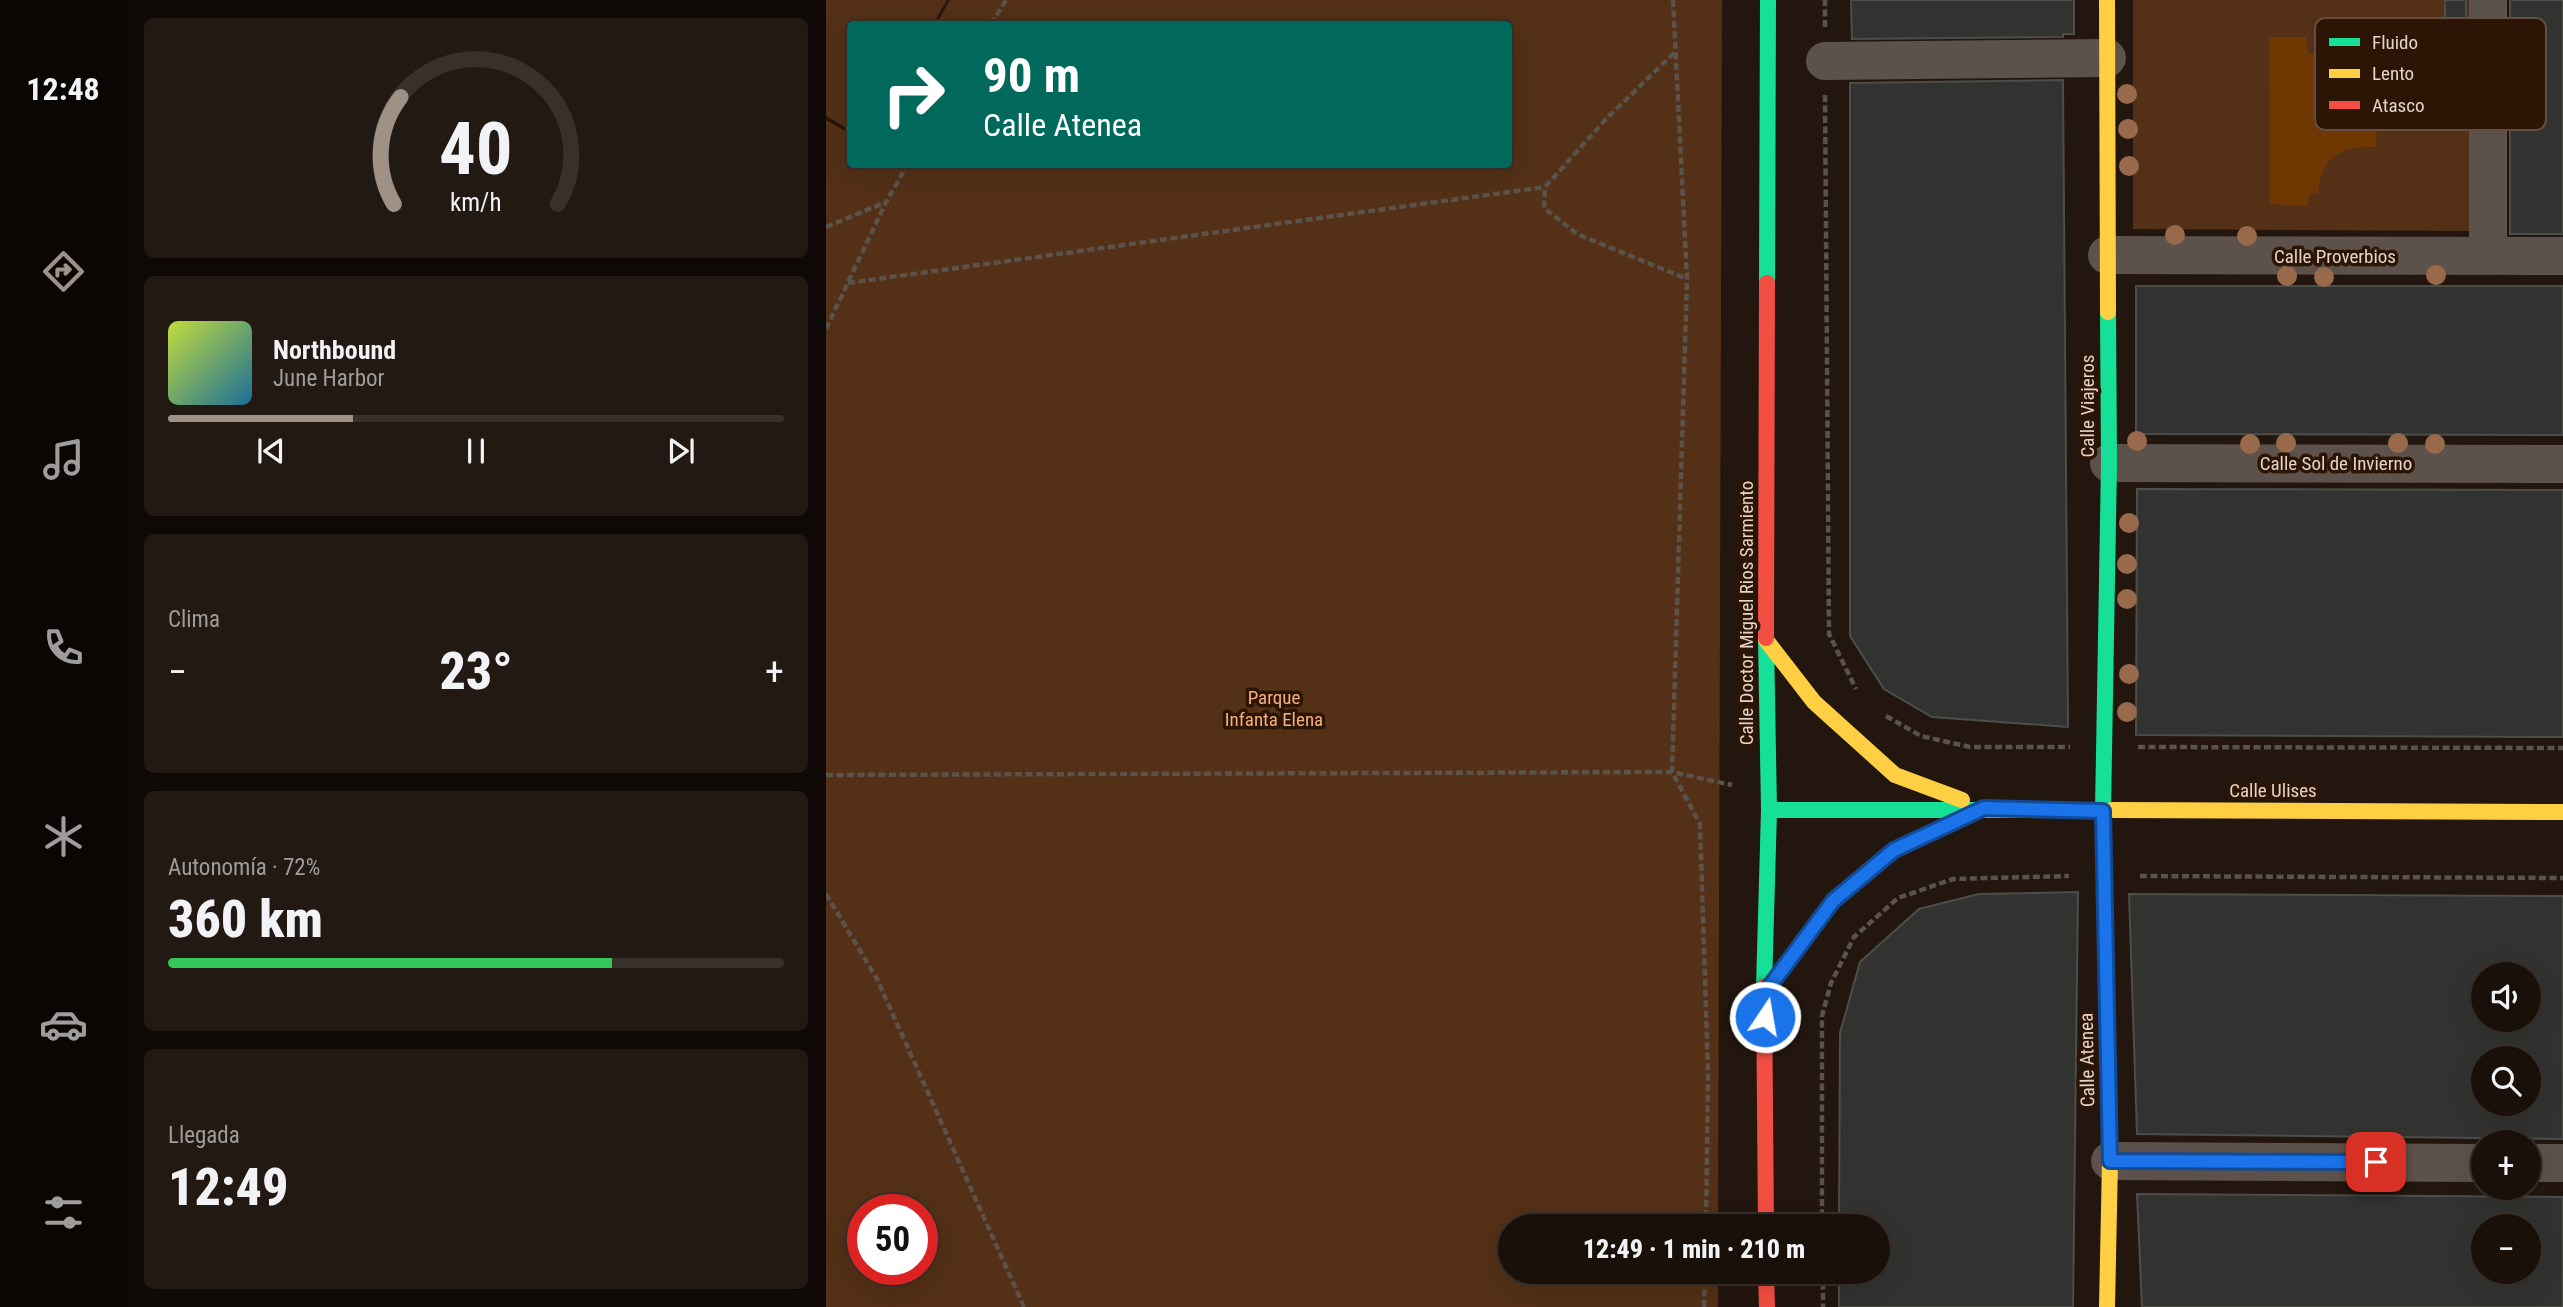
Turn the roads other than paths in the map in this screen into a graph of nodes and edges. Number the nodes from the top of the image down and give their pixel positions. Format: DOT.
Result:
graph roads {
  1 [pos="1768,0"];
  2 [pos="2107,0"];
  3 [pos="2488,0"];
  4 [pos="2488,18"];
  5 [pos="2107,58"];
  6 [pos="1825,61"];
  7 [pos="2488,130"];
  8 [pos="2107,255"];
  9 [pos="2488,256"];
  10 [pos="2563,256"];
  11 [pos="2109,463"];
  12 [pos="2563,464"];
  13 [pos="1766,640"];
  14 [pos="1984,808"];
  15 [pos="1769,810"];
  16 [pos="2103,811"];
  17 [pos="2563,812"];
  18 [pos="1764,994"];
  19 [pos="2110,1161"];
  20 [pos="2471,1163"];
  21 [pos="2541,1163"];
  22 [pos="2563,1163"];
  23 [pos="1766,1214"];
  24 [pos="1766,1284"];
  25 [pos="1767,1307"];
  26 [pos="2107,1307"];
  1 -- 13 [label="street, Calle Doctor Miguel Rios Sarmiento"];
  2 -- 5 [label="street, Calle Viajeros"];
  3 -- 4 [label="street"];
  5 -- 6 [label="street"];
  5 -- 8 [label="street, Calle Viajeros"];
  7 -- 9 [label="street"];
  8 -- 9 [label="street, Calle Proverbios"];
  8 -- 11 [label="street, Calle Viajeros"];
  9 -- 10 [label="street, Calle Proverbios"];
  11 -- 12 [label="street, Calle Sol de Invierno"];
  11 -- 16 [label="street, Calle Viajeros"];
  13 -- 14 [label="street, Calle Ulises"];
  13 -- 15 [label="street, Calle Doctor Miguel Rios Sarmiento"];
  14 -- 15 [label="street, Calle Ulises"];
  14 -- 16 [label="street, Calle Ulises"];
  14 -- 18 [label="street, Calle Ulises"];
  15 -- 18 [label="street, Calle Doctor Miguel Rios Sarmiento"];
  16 -- 17 [label="street, Calle Ulises"];
  16 -- 19 [label="street, Calle Atenea"];
  18 -- 23 [label="street, Calle Doctor Miguel Rios Sarmiento"];
  19 -- 20 [label="street"];
  19 -- 26 [label="street, Calle Atenea"];
  21 -- 22 [label="street"];
  24 -- 25 [label="street"];
}
